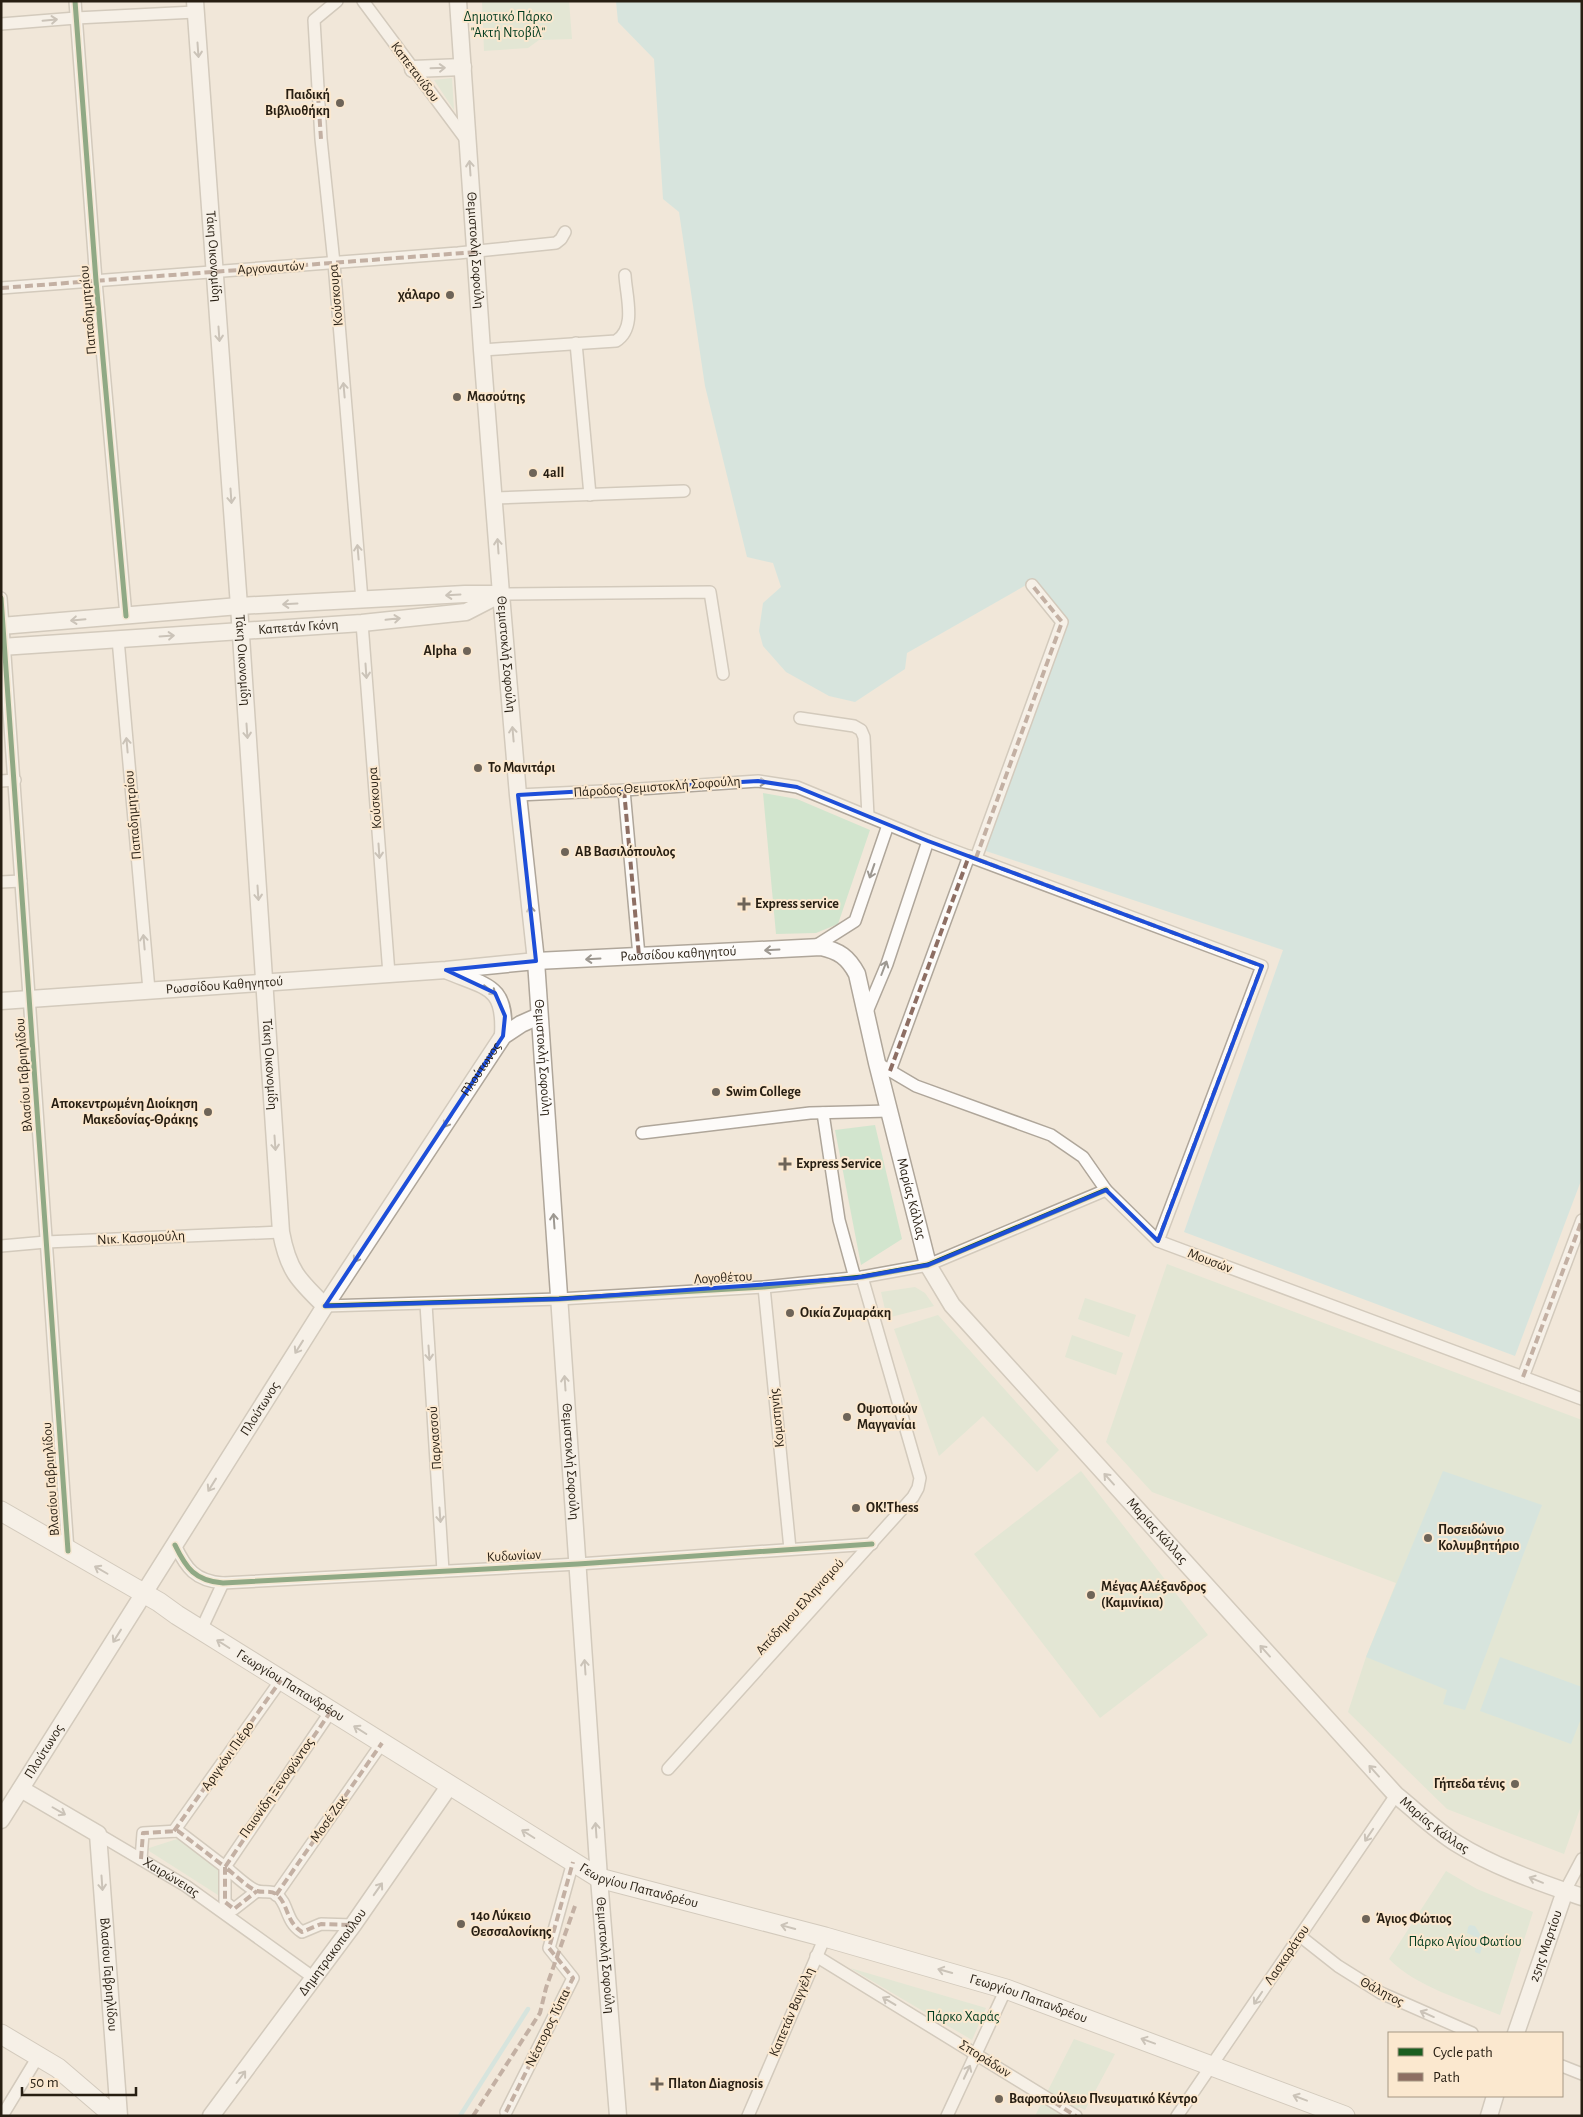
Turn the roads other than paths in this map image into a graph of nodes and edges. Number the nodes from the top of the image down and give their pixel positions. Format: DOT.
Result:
graph roads {
  1 [pos="75,1"];
  2 [pos="337,1"];
  3 [pos="363,1"];
  4 [pos="458,1"];
  5 [pos="195,7"];
  6 [pos="76,18"];
  7 [pos="1,24"];
  8 [pos="462,67"];
  9 [pos="413,69"];
  10 [pos="468,142"];
  11 [pos="565,232"];
  12 [pos="476,252"];
  13 [pos="334,264"];
  14 [pos="214,272"];
  15 [pos="624,275"];
  16 [pos="96,281"];
  17 [pos="1,288"];
  18 [pos="576,343"];
  19 [pos="482,350"];
  20 [pos="684,491"];
  21 [pos="590,495"];
  22 [pos="495,498"];
  23 [pos="1032,585"];
  24 [pos="501,594"];
  25 [pos="1,598"];
  26 [pos="362,600"];
  27 [pos="239,606"];
  28 [pos="126,616"];
  29 [pos="362,622"];
  30 [pos="2,626"];
  31 [pos="240,630"];
  32 [pos="118,640"];
  33 [pos="3,647"];
  34 [pos="723,674"];
  35 [pos="800,718"];
  36 [pos="14,780"];
  37 [pos="1,781"];
  38 [pos="624,790"];
  39 [pos="518,795"];
  40 [pos="868,816"];
  41 [pos="888,824"];
  42 [pos="928,841"];
  43 [pos="973,857"];
  44 [pos="22,881"];
  45 [pos="1,882"];
  46 [pos="817,947"];
  47 [pos="639,956"];
  48 [pos="536,961"];
  49 [pos="446,970"];
  50 [pos="389,974"];
  51 [pos="263,983"];
  52 [pos="149,990"];
  53 [pos="30,999"];
  54 [pos="1,1001"];
  55 [pos="866,1014"];
  56 [pos="540,1016"];
  57 [pos="503,1036"];
  58 [pos="884,1067"];
  59 [pos="889,1111"];
  60 [pos="824,1113"];
  61 [pos="642,1133"];
  62 [pos="1106,1190"];
  63 [pos="1582,1220"];
  64 [pos="281,1232"];
  65 [pos="1158,1241"];
  66 [pos="46,1242"];
  67 [pos="1,1246"];
  68 [pos="928,1265"];
  69 [pos="859,1277"];
  70 [pos="764,1287"];
  71 [pos="559,1299"];
  72 [pos="426,1304"];
  73 [pos="325,1306"];
  74 [pos="1523,1377"];
  75 [pos="1582,1399"];
  76 [pos="1,1511"];
  77 [pos="872,1544"];
  78 [pos="175,1545"];
  79 [pos="790,1549"];
  80 [pos="68,1551"];
  81 [pos="578,1564"];
  82 [pos="443,1571"];
  83 [pos="223,1582"];
  84 [pos="143,1594"];
  85 [pos="201,1630"];
  86 [pos="281,1680"];
  87 [pos="331,1711"];
  88 [pos="382,1743"];
  89 [pos="668,1769"];
  90 [pos="450,1786"];
  91 [pos="21,1789"];
  92 [pos="1396,1794"];
  93 [pos="1,1820"];
  94 [pos="174,1831"];
  95 [pos="98,1834"];
  96 [pos="142,1859"];
  97 [pos="1581,1859"];
  98 [pos="573,1862"];
  99 [pos="225,1867"];
  100 [pos="599,1878"];
  101 [pos="257,1891"];
  102 [pos="1565,1891"];
  103 [pos="276,1895"];
  104 [pos="1582,1898"];
  105 [pos="353,1925"];
  106 [pos="1300,1936"];
  107 [pos="825,1937"];
  108 [pos="816,1956"];
  109 [pos="314,1978"];
  110 [pos="1006,1989"];
  111 [pos="1470,2032"];
  112 [pos="1516,2032"];
  113 [pos="1,2034"];
  114 [pos="976,2053"];
  115 [pos="39,2055"];
  116 [pos="1212,2065"];
  117 [pos="1563,2066"];
  118 [pos="1582,2074"];
  119 [pos="1496,2097"];
  120 [pos="506,2112"];
  121 [pos="621,2114"];
  122 [pos="2,2116"];
  123 [pos="114,2116"];
  124 [pos="119,2116"];
  125 [pos="212,2116"];
  126 [pos="748,2116"];
  127 [pos="947,2116"];
  128 [pos="1076,2116"];
  129 [pos="1177,2116"];
  130 [pos="1345,2116"];
  131 [pos="1489,2116"];
  1 -- 6 [label="street, Παπαδημητρίου"];
  2 -- 13 [label="street, Κούσκουρα"];
  3 -- 9 [label="street, Καπετανίδου"];
  4 -- 8 [label="main road, Θεμιστοκλή Σοφούλη"];
  5 -- 6 [label="street"];
  5 -- 14 [label="main road, Τάκη Οικονομίδη, one-way"];
  7 -- 6 [label="street, one-way"];
  6 -- 16 [label="street, Παπαδημητρίου"];
  9 -- 8 [label="main road, one-way"];
  8 -- 10 [label="main road, Θεμιστοκλή Σοφούλη"];
  9 -- 10 [label="street, Καπετανίδου"];
  12 -- 10 [label="main road, Θεμιστοκλή Σοφούλη, one-way"];
  11 -- 12 [label="street, Αργοναυτών"];
  12 -- 13 [label="street, Αργοναυτών"];
  12 -- 19 [label="main road, Θεμιστοκλή Σοφούλη"];
  13 -- 14 [label="street, Αργοναυτών"];
  26 -- 13 [label="street, Κούσκουρα, one-way"];
  14 -- 16 [label="street, Αργοναυτών"];
  14 -- 27 [label="main road, Τάκη Οικονομίδη, one-way"];
  15 -- 18 [label="street"];
  16 -- 17 [label="street, Αργοναυτών"];
  16 -- 28 [label="street, Παπαδημητρίου"];
  18 -- 19 [label="street"];
  18 -- 21 [label="street"];
  19 -- 22 [label="main road, Θεμιστοκλή Σοφούλη"];
  20 -- 21 [label="street"];
  21 -- 22 [label="street"];
  24 -- 22 [label="main road, Θεμιστοκλή Σοφούλη, one-way"];
  23 -- 43 [label="street"];
  24 -- 26 [label="main road, Καπετάν Γκόνη, one-way"];
  29 -- 24 [label="main road, Καπετάν Γκόνη, one-way"];
  24 -- 34 [label="street, Καπετάν Γκόνη"];
  39 -- 24 [label="main road, Θεμιστοκλή Σοφούλη, one-way"];
  25 -- 30 [label="street, Βλασίου Γαβριηλίδου"];
  26 -- 27 [label="main road, Καπετάν Γκόνη, one-way"];
  27 -- 28 [label="main road, Καπετάν Γκόνη"];
  27 -- 31 [label="main road, Τάκη Οικονομίδη"];
  28 -- 30 [label="main road, Καπετάν Γκόνη, one-way"];
  29 -- 31 [label="main road, Καπετάν Γκόνη"];
  29 -- 50 [label="street, Κούσκουρα, one-way"];
  30 -- 33 [label="street, Βλασίου Γαβριηλίδου"];
  32 -- 31 [label="main road, Καπετάν Γκόνη, one-way"];
  31 -- 51 [label="main road, Τάκη Οικονομίδη, one-way"];
  32 -- 33 [label="main road, Καπετάν Γκόνη"];
  52 -- 32 [label="street, Παπαδημητρίου, one-way"];
  33 -- 36 [label="street, Βλασίου Γαβριηλίδου"];
  35 -- 40 [label="street"];
  36 -- 37 [label="street"];
  36 -- 44 [label="street, Βλασίου Γαβριηλίδου"];
  38 -- 39 [label="street, Πάροδος Θεμιστοκλή Σοφούλη"];
  38 -- 40 [label="street, Πάροδος Θεμιστοκλή Σοφούλη, one-way"];
  38 -- 47 [label="street"];
  48 -- 39 [label="main road, Θεμιστοκλή Σοφούλη, one-way"];
  40 -- 41 [label="street, Πάροδος Θεμιστοκλή Σοφούλη"];
  41 -- 42 [label="street, Πάροδος Θεμιστοκλή Σοφούλη"];
  41 -- 46 [label="street, one-way"];
  42 -- 43 [label="street, Πάροδος Θεμιστοκλή Σοφούλη"];
  55 -- 42 [label="street, one-way"];
  43 -- 58 [label="street"];
  43 -- 65 [label="street, Πάροδος Θεμιστοκλή Σοφούλη"];
  44 -- 45 [label="street"];
  44 -- 53 [label="street, Βλασίου Γαβριηλίδου"];
  46 -- 47 [label="main road, Ρωσσίδου καθηγητού, one-way"];
  46 -- 55 [label="main road, Μαρίας Κάλλας"];
  47 -- 48 [label="main road, Ρωσσίδου καθηγητού, one-way"];
  48 -- 49 [label="main road, Ρωσσίδου καθηγητού"];
  48 -- 56 [label="main road, Θεμιστοκλή Σοφούλη"];
  49 -- 50 [label="main road, Ρωσσίδου Καθηγητού"];
  49 -- 57 [label="main road, one-way"];
  50 -- 51 [label="main road, Ρωσσίδου Καθηγητού"];
  51 -- 52 [label="main road, Ρωσσίδου Καθηγητού"];
  51 -- 64 [label="main road, Τάκη Οικονομίδη, one-way"];
  52 -- 53 [label="main road, Ρωσσίδου Καθηγητού"];
  53 -- 54 [label="main road, Ρωσσίδου Καθηγητού"];
  53 -- 66 [label="street, Βλασίου Γαβριηλίδου"];
  55 -- 58 [label="main road, Μαρίας Κάλλας"];
  56 -- 57 [label="main road, Πλούτωνος"];
  71 -- 56 [label="main road, Θεμιστοκλή Σοφούλη, one-way"];
  57 -- 73 [label="main road, Πλούτωνος, one-way"];
  58 -- 59 [label="main road, Μαρίας Κάλλας"];
  58 -- 62 [label="street, Μουσών"];
  59 -- 60 [label="street"];
  59 -- 68 [label="main road, Μαρίας Κάλλας"];
  60 -- 61 [label="street"];
  60 -- 69 [label="street, Απόδημου Ελληνισμού"];
  62 -- 65 [label="street, Μουσών"];
  62 -- 68 [label="street, Λογοθέτου"];
  63 -- 74 [label="street"];
  64 -- 66 [label="street, Νικ. Κασομούλη"];
  64 -- 73 [label="main road, Τάκη Οικονομίδη"];
  65 -- 74 [label="street, Μουσών"];
  66 -- 67 [label="street, Νικ. Κασομούλη"];
  66 -- 80 [label="street, Βλασίου Γαβριηλίδου"];
  68 -- 69 [label="street, Λογοθέτου"];
  92 -- 68 [label="main road, Μαρίας Κάλλας, one-way"];
  69 -- 70 [label="street, Λογοθέτου"];
  69 -- 77 [label="street, Απόδημου Ελληνισμού"];
  70 -- 71 [label="street, Λογοθέτου"];
  70 -- 79 [label="street, Κομοτηνής"];
  71 -- 72 [label="street, Λογοθέτου"];
  81 -- 71 [label="main road, Θεμιστοκλή Σοφούλη, one-way"];
  72 -- 73 [label="street, Λογοθέτου"];
  72 -- 82 [label="street, Παρνασσού, one-way"];
  73 -- 78 [label="main road, Πλούτωνος, one-way"];
  74 -- 75 [label="street, Μουσών"];
  76 -- 80 [label="main road, Γεωργίου Παπανδρέου"];
  77 -- 79 [label="street, Κυδωνίων"];
  77 -- 89 [label="street, Απόδημου Ελληνισμού"];
  78 -- 83 [label="street, Κυδωνίων"];
  78 -- 84 [label="main road, Πλούτωνος"];
  79 -- 81 [label="street, Κυδωνίων"];
  84 -- 80 [label="main road, Γεωργίου Παπανδρέου, one-way"];
  81 -- 82 [label="street, Κυδωνίων"];
  100 -- 81 [label="main road, Θεμιστοκλή Σοφούλη, one-way"];
  82 -- 83 [label="street, Κυδωνίων"];
  83 -- 85 [label="street"];
  84 -- 85 [label="main road, Γεωργίου Παπανδρέου"];
  84 -- 91 [label="main road, Πλούτωνος, one-way"];
  86 -- 85 [label="main road, Γεωργίου Παπανδρέου, one-way"];
  86 -- 87 [label="main road, Γεωργίου Παπανδρέου"];
  86 -- 94 [label="street, Αριγκόνι Πιέρο"];
  88 -- 87 [label="main road, Γεωργίου Παπανδρέου, one-way"];
  87 -- 99 [label="street, Παιονίδη Ξενοφώντος"];
  88 -- 90 [label="main road, Γεωργίου Παπανδρέου"];
  88 -- 103 [label="street, Μοσέ Ζακ"];
  98 -- 90 [label="main road, Γεωργίου Παπανδρέου, one-way"];
  105 -- 90 [label="main road, Δημητρακοπούλου, one-way"];
  91 -- 93 [label="main road, Πλούτωνος"];
  91 -- 95 [label="main road, Χαιρώνειας, one-way"];
  102 -- 92 [label="main road, Μαρίας Κάλλας, one-way"];
  92 -- 106 [label="street, Λασκαράτου, one-way"];
  94 -- 96 [label="street"];
  94 -- 99 [label="street"];
  95 -- 96 [label="street, Χαιρώνειας"];
  95 -- 124 [label="main road, Βλασίου Γαβριηλίδου, one-way"];
  96 -- 109 [label="street, Χαιρώνειας"];
  97 -- 102 [label="street, 25ης Μαρτίου"];
  98 -- 100 [label="main road, Γεωργίου Παπανδρέου"];
  98 -- 120 [label="street, Νέστορος Τύπα"];
  99 -- 101 [label="street"];
  99 -- 101 [label="street"];
  107 -- 100 [label="main road, Γεωργίου Παπανδρέου, one-way"];
  100 -- 121 [label="main road, Θεμιστοκλή Σοφούλη"];
  101 -- 103 [label="street"];
  102 -- 104 [label="main road, Μαρίας Κάλλας"];
  102 -- 112 [label="main road, 25ης Μαρτίου"];
  103 -- 105 [label="street"];
  105 -- 109 [label="main road, Δημητρακοπούλου"];
  111 -- 106 [label="street, Θάλητος, one-way"];
  106 -- 116 [label="street, Λασκαράτου, one-way"];
  107 -- 108 [label="street, Καπετάν Βαγγέλη"];
  110 -- 107 [label="main road, Γεωργίου Παπανδρέου, one-way"];
  114 -- 108 [label="street, Σποράδων, one-way"];
  108 -- 126 [label="street, Καπετάν Βαγγέλη"];
  125 -- 109 [label="main road, Δημητρακοπούλου, one-way"];
  110 -- 114 [label="street"];
  116 -- 110 [label="main road, Γεωργίου Παπανδρέου, one-way"];
  113 -- 115 [label="main road"];
  127 -- 114 [label="street, one-way"];
  114 -- 128 [label="street, Σποράδων"];
  115 -- 122 [label="street"];
  115 -- 123 [label="main road"];
  116 -- 129 [label="street, Λασκαράτου"];
  130 -- 116 [label="main road, Γεωργίου Παπανδρέου, one-way"];
  117 -- 118 [label="street"];
  119 -- 131 [label="main road"];
}
